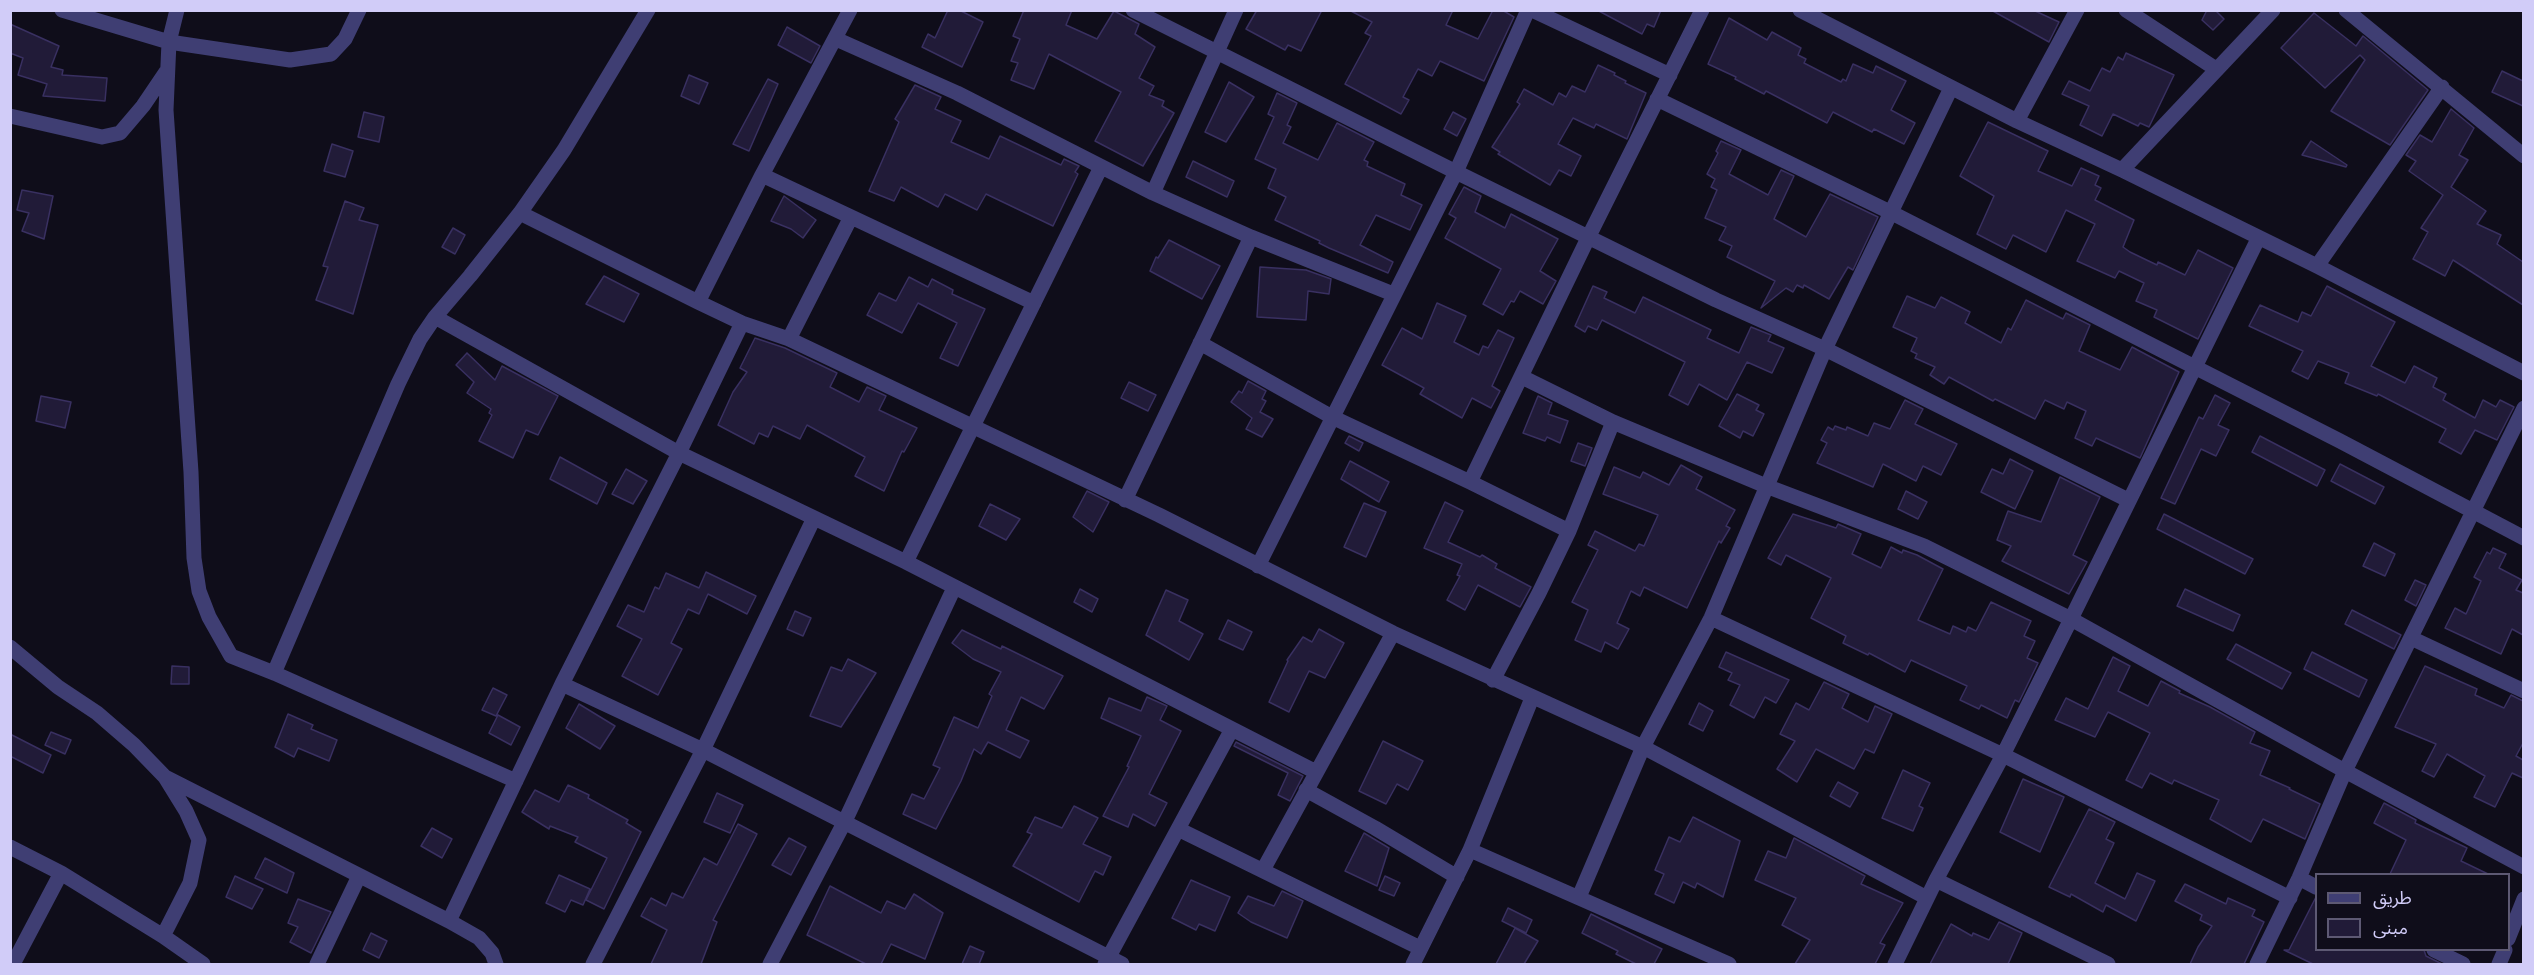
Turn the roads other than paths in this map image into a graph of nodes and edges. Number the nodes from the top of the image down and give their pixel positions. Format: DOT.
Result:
graph roads {
  1 [pos="62,10"];
  2 [pos="177,10"];
  3 [pos="359,10"];
  4 [pos="648,10"];
  5 [pos="850,10"];
  6 [pos="1134,10"];
  7 [pos="1236,10"];
  8 [pos="1528,10"];
  9 [pos="1533,10"];
  10 [pos="1702,10"];
  11 [pos="1800,10"];
  12 [pos="2077,10"];
  13 [pos="2126,10"];
  14 [pos="2273,10"];
  15 [pos="2346,10"];
  16 [pos="836,39"];
  17 [pos="169,42"];
  18 [pos="1215,52"];
  19 [pos="2216,69"];
  20 [pos="167,71"];
  21 [pos="1670,75"];
  22 [pos="2442,87"];
  23 [pos="1951,88"];
  24 [pos="1658,99"];
  25 [pos="10,116"];
  26 [pos="2017,121"];
  27 [pos="2523,156"];
  28 [pos="1101,167"];
  29 [pos="2122,170"];
  30 [pos="1456,172"];
  31 [pos="762,175"];
  32 [pos="1153,193"];
  33 [pos="520,213"];
  34 [pos="1892,213"];
  35 [pos="851,217"];
  36 [pos="1589,236"];
  37 [pos="1251,237"];
  38 [pos="2258,239"];
  39 [pos="2317,266"];
  40 [pos="1393,294"];
  41 [pos="698,302"];
  42 [pos="1034,303"];
  43 [pos="435,317"];
  44 [pos="742,323"];
  45 [pos="789,339"];
  46 [pos="1200,343"];
  47 [pos="1825,349"];
  48 [pos="2194,369"];
  49 [pos="2523,373"];
  50 [pos="1522,377"];
  51 [pos="2523,408"];
  52 [pos="1332,417"];
  53 [pos="1613,422"];
  54 [pos="973,428"];
  55 [pos="679,453"];
  56 [pos="1470,482"];
  57 [pos="1766,486"];
  58 [pos="1125,500"];
  59 [pos="2128,500"];
  60 [pos="2474,511"];
  61 [pos="814,518"];
  62 [pos="1569,531"];
  63 [pos="2523,538"];
  64 [pos="906,562"];
  65 [pos="1258,566"];
  66 [pos="954,588"];
  67 [pos="1711,618"];
  68 [pos="2071,619"];
  69 [pos="1394,633"];
  70 [pos="2411,638"];
  71 [pos="10,647"];
  72 [pos="274,673"];
  73 [pos="1493,680"];
  74 [pos="562,684"];
  75 [pos="2523,691"];
  76 [pos="1532,698"];
  77 [pos="1232,729"];
  78 [pos="1643,747"];
  79 [pos="702,750"];
  80 [pos="2003,755"];
  81 [pos="2345,771"];
  82 [pos="1316,772"];
  83 [pos="165,777"];
  84 [pos="516,781"];
  85 [pos="1306,790"];
  86 [pos="844,821"];
  87 [pos="1178,829"];
  88 [pos="10,847"];
  89 [pos="1470,850"];
  90 [pos="2523,867"];
  91 [pos="1263,870"];
  92 [pos="61,873"];
  93 [pos="359,876"];
  94 [pos="1457,877"];
  95 [pos="2299,878"];
  96 [pos="1936,880"];
  97 [pos="2315,886"];
  98 [pos="1579,897"];
  99 [pos="1927,898"];
  100 [pos="2290,898"];
  101 [pos="2523,899"];
  102 [pos="449,921"];
  103 [pos="2510,934"];
  104 [pos="163,936"];
  105 [pos="1420,948"];
  106 [pos="2436,951"];
  107 [pos="1112,962"];
  108 [pos="14,964"];
  109 [pos="203,964"];
  110 [pos="316,964"];
  111 [pos="496,964"];
  112 [pos="593,964"];
  113 [pos="770,964"];
  114 [pos="1413,964"];
  115 [pos="1729,964"];
  116 [pos="1895,964"];
  117 [pos="2108,964"];
  118 [pos="2257,964"];
  119 [pos="2463,964"];
  1 -- 17 [label="street"];
  2 -- 17 [label="street"];
  3 -- 17 [label="street"];
  4 -- 33 [label="street"];
  5 -- 16 [label="street"];
  6 -- 18 [label="street"];
  7 -- 18 [label="street"];
  8 -- 30 [label="street"];
  9 -- 21 [label="street"];
  10 -- 21 [label="street"];
  11 -- 23 [label="street"];
  12 -- 26 [label="street"];
  13 -- 19 [label="street"];
  14 -- 19 [label="street"];
  15 -- 22 [label="street"];
  16 -- 28 [label="street"];
  16 -- 31 [label="street"];
  17 -- 20 [label="street"];
  18 -- 30 [label="street"];
  18 -- 32 [label="street"];
  19 -- 29 [label="street"];
  20 -- 25 [label="street"];
  20 -- 72 [label="street"];
  21 -- 24 [label="street"];
  22 -- 27 [label="street"];
  22 -- 39 [label="street"];
  23 -- 26 [label="street"];
  23 -- 34 [label="street"];
  24 -- 34 [label="street"];
  24 -- 36 [label="street"];
  26 -- 29 [label="street"];
  28 -- 32 [label="street"];
  28 -- 42 [label="street"];
  29 -- 38 [label="street"];
  30 -- 36 [label="street"];
  30 -- 40 [label="street"];
  31 -- 35 [label="street"];
  31 -- 41 [label="street"];
  32 -- 37 [label="street"];
  33 -- 41 [label="street"];
  33 -- 43 [label="street"];
  34 -- 47 [label="street"];
  34 -- 48 [label="street"];
  35 -- 42 [label="street"];
  35 -- 45 [label="street"];
  36 -- 47 [label="street"];
  36 -- 50 [label="street"];
  37 -- 40 [label="street"];
  37 -- 46 [label="street"];
  38 -- 39 [label="street"];
  38 -- 48 [label="street"];
  39 -- 49 [label="street"];
  40 -- 52 [label="street"];
  41 -- 44 [label="street"];
  42 -- 54 [label="street"];
  43 -- 55 [label="street"];
  43 -- 72 [label="street"];
  44 -- 45 [label="street"];
  44 -- 55 [label="street"];
  45 -- 54 [label="street"];
  46 -- 52 [label="street"];
  46 -- 58 [label="street"];
  47 -- 57 [label="street"];
  47 -- 59 [label="street"];
  48 -- 59 [label="street"];
  48 -- 60 [label="street"];
  50 -- 53 [label="street"];
  50 -- 56 [label="street"];
  51 -- 60 [label="street"];
  52 -- 56 [label="street"];
  52 -- 65 [label="street"];
  53 -- 57 [label="street"];
  53 -- 62 [label="street"];
  54 -- 58 [label="street"];
  54 -- 64 [label="street"];
  55 -- 61 [label="street"];
  55 -- 74 [label="street"];
  56 -- 62 [label="street"];
  57 -- 67 [label="street"];
  57 -- 68 [label="street"];
  58 -- 65 [label="street"];
  59 -- 68 [label="street"];
  60 -- 63 [label="street"];
  60 -- 70 [label="street"];
  61 -- 64 [label="street"];
  61 -- 79 [label="street"];
  62 -- 73 [label="street"];
  64 -- 66 [label="street"];
  65 -- 69 [label="street"];
  66 -- 77 [label="street"];
  66 -- 86 [label="street"];
  67 -- 78 [label="street"];
  67 -- 80 [label="street"];
  68 -- 80 [label="street"];
  68 -- 81 [label="street"];
  69 -- 73 [label="street"];
  69 -- 82 [label="street"];
  70 -- 75 [label="street"];
  70 -- 81 [label="street"];
  71 -- 83 [label="street"];
  72 -- 84 [label="street"];
  73 -- 76 [label="street"];
  74 -- 79 [label="street"];
  74 -- 84 [label="street"];
  76 -- 78 [label="street"];
  76 -- 89 [label="street"];
  77 -- 82 [label="street"];
  77 -- 87 [label="street"];
  78 -- 98 [label="street"];
  78 -- 99 [label="street"];
  79 -- 86 [label="street"];
  79 -- 112 [label="street"];
  80 -- 96 [label="street"];
  80 -- 100 [label="street"];
  81 -- 90 [label="street"];
  81 -- 95 [label="street"];
  82 -- 85 [label="street"];
  83 -- 93 [label="street"];
  83 -- 104 [label="street"];
  84 -- 102 [label="street"];
  85 -- 91 [label="street"];
  85 -- 94 [label="street"];
  86 -- 107 [label="street"];
  86 -- 113 [label="street"];
  87 -- 91 [label="street"];
  87 -- 107 [label="street"];
  88 -- 92 [label="street"];
  89 -- 94 [label="street"];
  89 -- 98 [label="street"];
  91 -- 105 [label="street"];
  92 -- 104 [label="street"];
  92 -- 108 [label="street"];
  93 -- 102 [label="street"];
  93 -- 110 [label="street"];
  94 -- 105 [label="street"];
  95 -- 97 [label="street"];
  95 -- 100 [label="street"];
  96 -- 99 [label="street"];
  96 -- 117 [label="street"];
  98 -- 115 [label="street"];
  99 -- 116 [label="street"];
  100 -- 118 [label="street"];
  101 -- 103 [label="street"];
  102 -- 111 [label="street"];
  104 -- 109 [label="street"];
  105 -- 114 [label="street"];
  106 -- 119 [label="street"];
}
